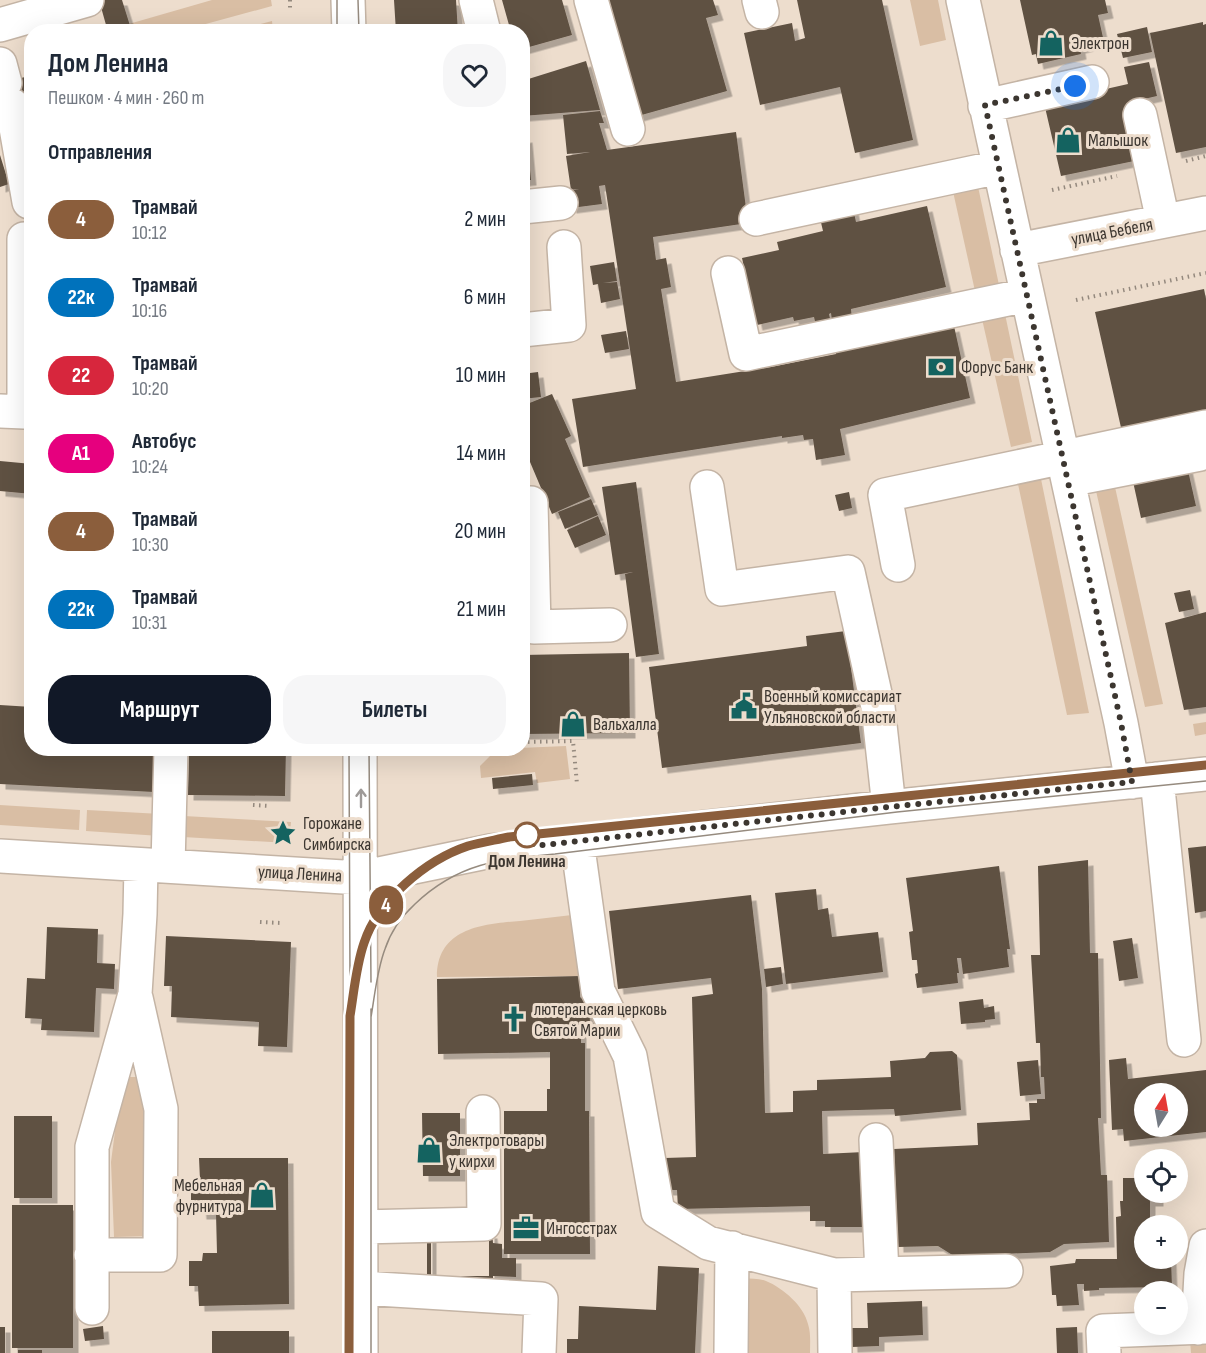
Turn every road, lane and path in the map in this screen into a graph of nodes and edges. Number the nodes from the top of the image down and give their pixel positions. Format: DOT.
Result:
graph roads {
  1 [pos="87,0"];
  2 [pos="290,0"];
  3 [pos="348,0"];
  4 [pos="476,0"];
  5 [pos="492,0"];
  6 [pos="591,0"];
  7 [pos="963,0"];
  8 [pos="36,7"];
  9 [pos="290,8"];
  10 [pos="0,24"];
  11 [pos="349,24"];
  12 [pos="482,24"];
  13 [pos="498,24"];
  14 [pos="1092,82"];
  15 [pos="6,84"];
  16 [pos="985,105"];
  17 [pos="1140,115"];
  18 [pos="628,129"];
  19 [pos="999,167"];
  20 [pos="24,176"];
  21 [pos="561,203"];
  22 [pos="530,206"];
  23 [pos="1206,213"];
  24 [pos="756,219"];
  25 [pos="1163,221"];
  26 [pos="24,239"];
  27 [pos="564,247"];
  28 [pos="1017,250"];
  29 [pos="728,273"];
  30 [pos="1206,273"];
  31 [pos="1027,295"];
  32 [pos="1076,300"];
  33 [pos="530,329"];
  34 [pos="0,411"];
  35 [pos="1203,440"];
  36 [pos="1065,468"];
  37 [pos="707,487"];
  38 [pos="530,503"];
  39 [pos="898,565"];
  40 [pos="610,626"];
  41 [pos="530,742"];
  42 [pos="170,756"];
  43 [pos="360,756"];
  44 [pos="1206,774"];
  45 [pos="1145,781"];
  46 [pos="578,784"];
  47 [pos="253,805"];
  48 [pos="270,806"];
  49 [pos="889,807"];
  50 [pos="577,841"];
  51 [pos="0,856"];
  52 [pos="154,866"];
  53 [pos="360,878"];
  54 [pos="260,922"];
  55 [pos="280,923"];
  56 [pos="135,994"];
  57 [pos="1184,1040"];
  58 [pos="483,1112"];
  59 [pos="876,1140"];
  60 [pos="361,1227"];
  61 [pos="1206,1246"];
  62 [pos="732,1248"];
  63 [pos="91,1255"];
  64 [pos="1006,1271"];
  65 [pos="882,1274"];
  66 [pos="834,1275"];
  67 [pos="362,1288"];
  68 [pos="92,1308"];
  69 [pos="1202,1328"];
  70 [pos="361,1353"];
  71 [pos="539,1353"];
  72 [pos="731,1353"];
  73 [pos="834,1353"];
  74 [pos="1104,1353"];
  1 -- 8 [label="street"];
  2 -- 9 [label="path"];
  3 -- 11 [label="street"];
  4 -- 12 [label="street"];
  5 -- 13 [label="street"];
  6 -- 18 [label="street"];
  7 -- 16 [label="street"];
  8 -- 10 [label="street"];
  14 -- 16 [label="street"];
  15 -- 20 [label="street"];
  16 -- 19 [label="street"];
  17 -- 25 [label="street"];
  19 -- 24 [label="street"];
  19 -- 28 [label="street"];
  21 -- 22 [label="street"];
  23 -- 25 [label="street, улица Бебеля"];
  25 -- 28 [label="street, улица Бебеля"];
  26 -- 34 [label="street"];
  27 -- 33 [label="street"];
  28 -- 31 [label="street"];
  29 -- 31 [label="street"];
  30 -- 32 [label="path"];
  31 -- 36 [label="street"];
  35 -- 36 [label="street"];
  36 -- 39 [label="street"];
  36 -- 45 [label="street"];
  37 -- 49 [label="street"];
  38 -- 40 [label="street"];
  41 -- 46 [label="path"];
  42 -- 52 [label="street"];
  53 -- 43 [label="street, one-way"];
  44 -- 45 [label="street, улица Ленина"];
  45 -- 49 [label="street, улица Ленина"];
  45 -- 57 [label="street"];
  47 -- 48 [label="path"];
  49 -- 50 [label="street, улица Ленина"];
  50 -- 53 [label="street, улица Ленина"];
  50 -- 62 [label="street"];
  51 -- 52 [label="street, улица Ленина"];
  52 -- 53 [label="street, улица Ленина"];
  52 -- 56 [label="street"];
  53 -- 60 [label="street"];
  54 -- 55 [label="path"];
  56 -- 63 [label="street"];
  56 -- 63 [label="street"];
  58 -- 60 [label="street"];
  59 -- 65 [label="street"];
  60 -- 67 [label="street"];
  61 -- 69 [label="street"];
  62 -- 66 [label="street"];
  62 -- 72 [label="street"];
  63 -- 68 [label="street"];
  64 -- 65 [label="street"];
  65 -- 66 [label="street"];
  66 -- 73 [label="street"];
  67 -- 70 [label="street"];
  67 -- 71 [label="street"];
  69 -- 74 [label="street"];
}
